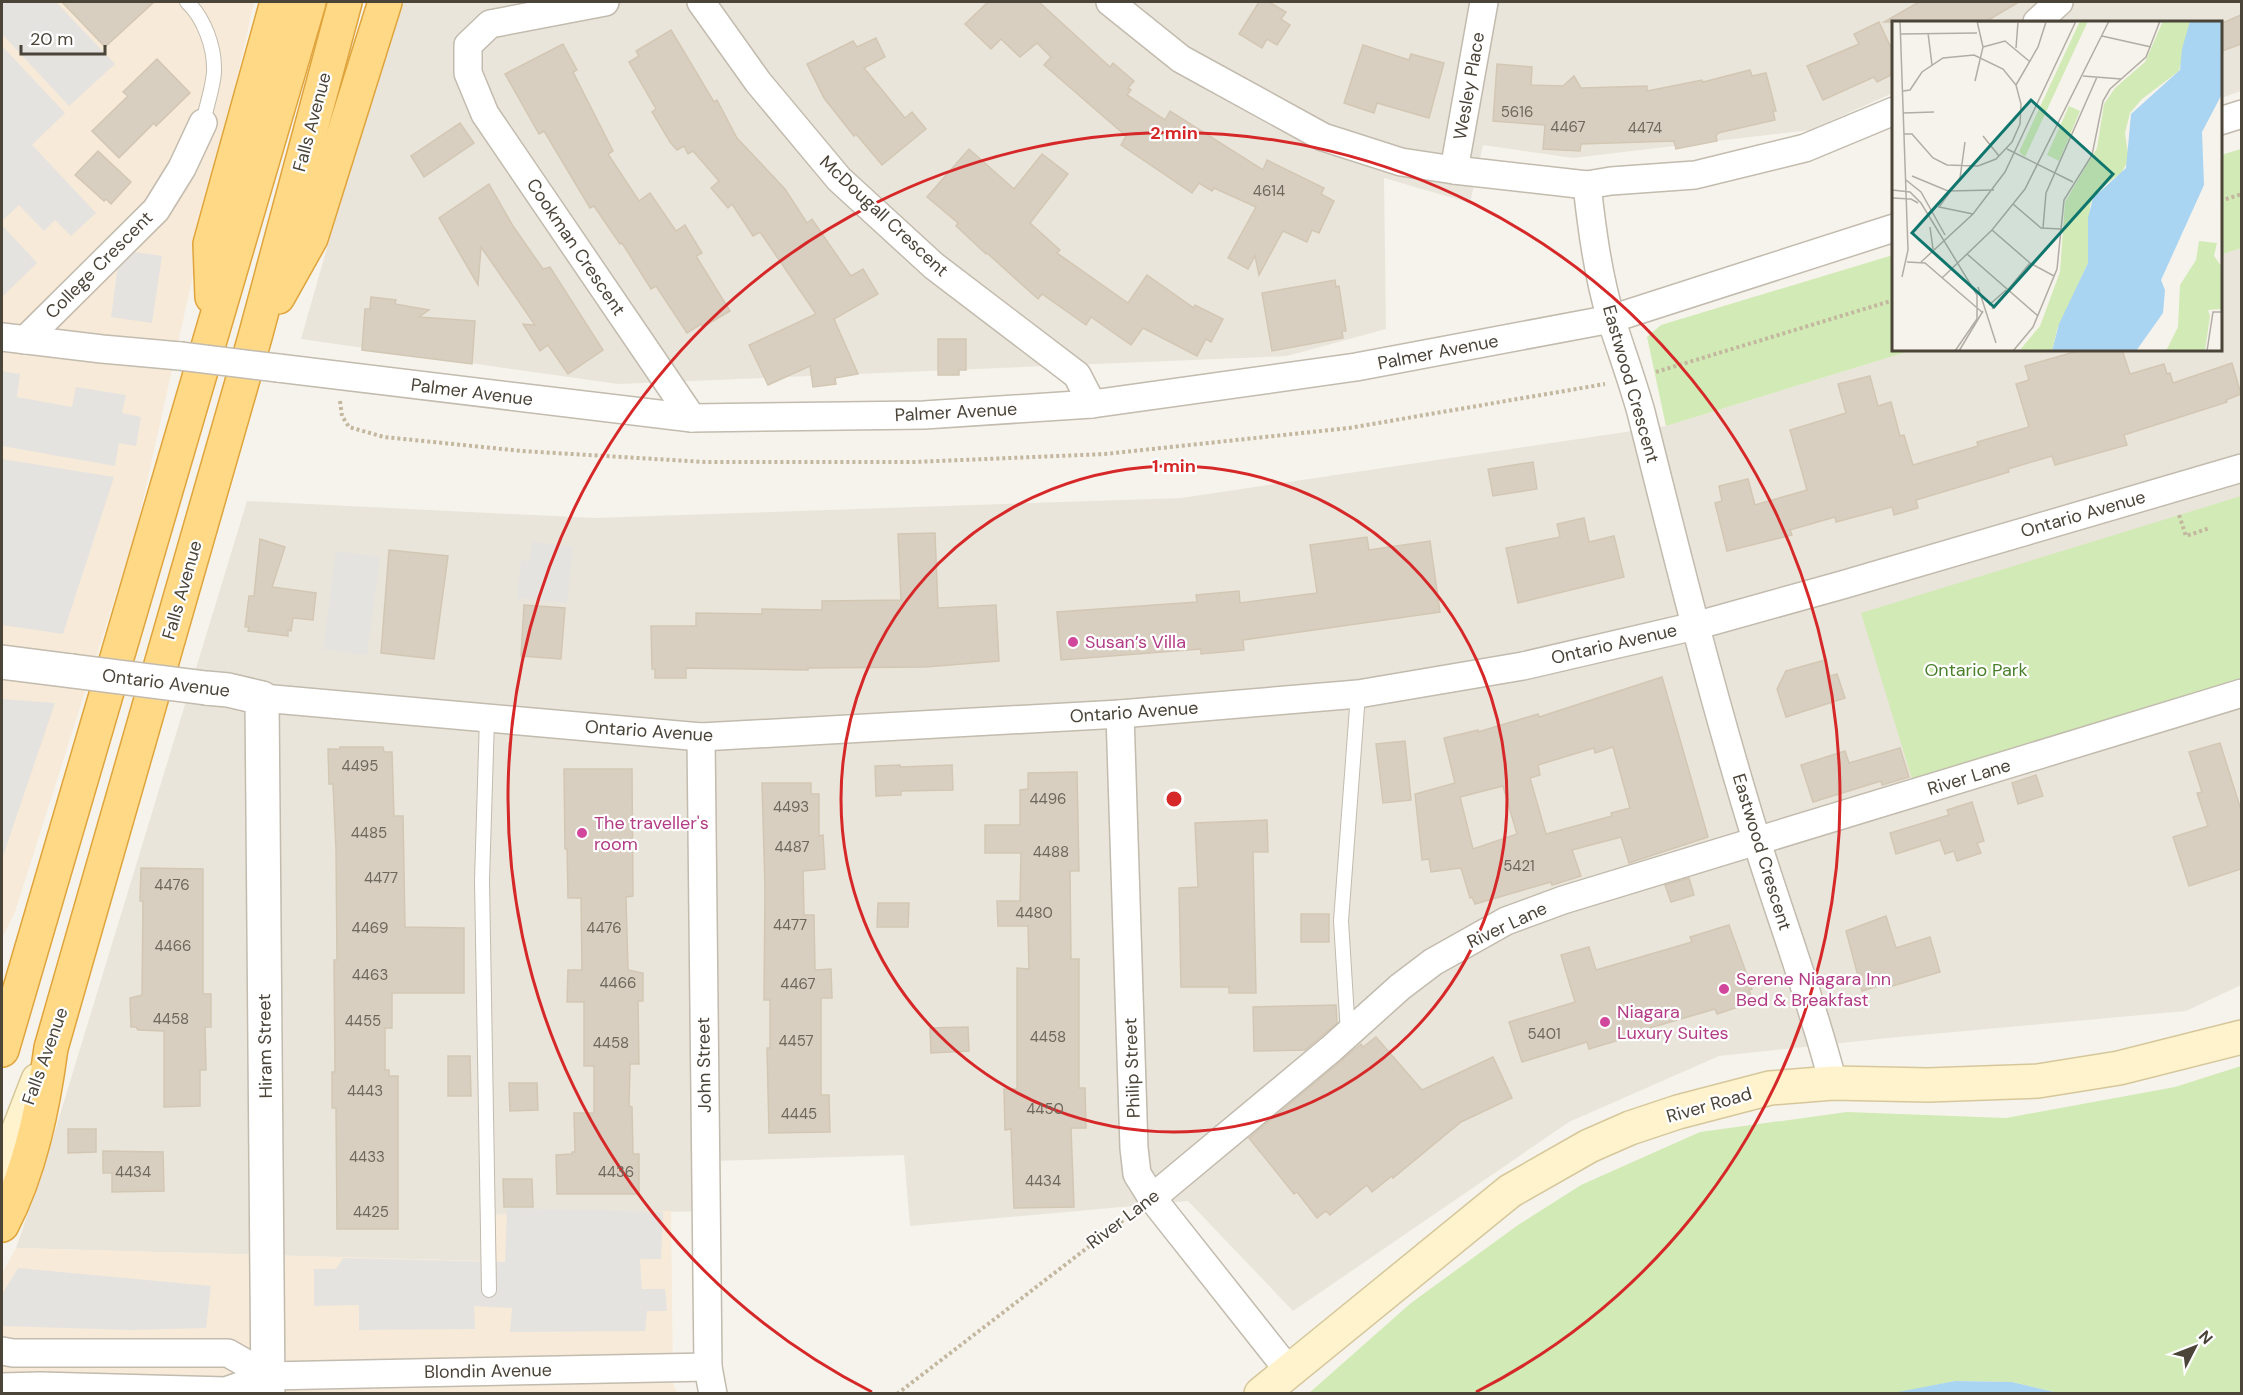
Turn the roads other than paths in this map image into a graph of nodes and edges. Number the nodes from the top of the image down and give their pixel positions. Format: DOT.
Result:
graph roads {
  1 [pos="187,2"];
  2 [pos="277,2"];
  3 [pos="309,2"];
  4 [pos="345,2"];
  5 [pos="385,2"];
  6 [pos="605,2"];
  7 [pos="701,2"];
  8 [pos="1110,2"];
  9 [pos="1484,2"];
  10 [pos="2059,2"];
  11 [pos="2038,21"];
  12 [pos="1892,111"];
  13 [pos="2241,114"];
  14 [pos="2222,120"];
  15 [pos="202,123"];
  16 [pos="1454,170"];
  17 [pos="1587,185"];
  18 [pos="1892,228"];
  19 [pos="1611,319"];
  20 [pos="214,320"];
  21 [pos="255,337"];
  22 [pos="13,339"];
  23 [pos="1092,404"];
  24 [pos="692,418"];
  25 [pos="2241,468"];
  26 [pos="1695,626"];
  27 [pos="2,662"];
  28 [pos="2241,693"];
  29 [pos="1358,694"];
  30 [pos="262,698"];
  31 [pos="1120,714"];
  32 [pos="487,718"];
  33 [pos="700,736"];
  34 [pos="1757,841"];
  35 [pos="1348,1034"];
  36 [pos="2241,1037"];
  37 [pos="51,1048"];
  38 [pos="2,1050"];
  39 [pos="1833,1083"];
  40 [pos="2,1173"];
  41 [pos="1152,1198"];
  42 [pos="2,1225"];
  43 [pos="489,1290"];
  44 [pos="2,1351"];
  45 [pos="708,1367"];
  46 [pos="1289,1371"];
  47 [pos="268,1385"];
  48 [pos="2,1387"];
  49 [pos="713,1394"];
  50 [pos="1261,1394"];
  1 -- 15 [label="lane"];
  2 -- 20 [label="highway"];
  3 -- 20 [label="highway, Falls Avenue"];
  4 -- 21 [label="highway, Falls Avenue"];
  5 -- 21 [label="highway"];
  6 -- 24 [label="street, Cookman Crescent"];
  7 -- 23 [label="street, McDougall Crescent"];
  8 -- 16 [label="street"];
  9 -- 16 [label="street, Wesley Place"];
  10 -- 11 [label="street"];
  12 -- 17 [label="street"];
  13 -- 14 [label="street"];
  15 -- 22 [label="street, College Crescent"];
  16 -- 17 [label="street"];
  17 -- 19 [label="street, Eastwood Crescent"];
  18 -- 19 [label="street, Palmer Avenue"];
  19 -- 23 [label="street, Palmer Avenue"];
  19 -- 26 [label="street, Eastwood Crescent"];
  20 -- 38 [label="highway, Falls Avenue"];
  21 -- 37 [label="highway, Falls Avenue"];
  22 -- 24 [label="street, Palmer Avenue, bridge"];
  23 -- 24 [label="street, Palmer Avenue"];
  25 -- 26 [label="street, Ontario Avenue"];
  26 -- 29 [label="street, Ontario Avenue"];
  26 -- 34 [label="street, Eastwood Crescent"];
  27 -- 30 [label="street, Ontario Avenue, bridge"];
  28 -- 34 [label="street, River Lane"];
  29 -- 31 [label="street, Ontario Avenue"];
  29 -- 35 [label="lane"];
  30 -- 32 [label="street, Ontario Avenue"];
  30 -- 47 [label="street, Hiram Street"];
  31 -- 33 [label="street, Ontario Avenue"];
  31 -- 41 [label="street, Philip Street"];
  32 -- 33 [label="street, Ontario Avenue"];
  32 -- 43 [label="lane"];
  33 -- 45 [label="street, John Street"];
  34 -- 35 [label="street, River Lane"];
  34 -- 39 [label="street, Eastwood Crescent"];
  35 -- 41 [label="street, River Lane"];
  36 -- 39 [label="main road, River Road"];
  37 -- 40 [label="main road, Falls Avenue"];
  37 -- 42 [label="highway"];
  39 -- 46 [label="main road, River Road"];
  41 -- 46 [label="street, Philip Street"];
  44 -- 47 [label="street"];
  45 -- 47 [label="street, Blondin Avenue"];
  45 -- 49 [label="street, John Street"];
  46 -- 50 [label="main road, River Road"];
  47 -- 48 [label="street, Blondin Avenue"];
}
